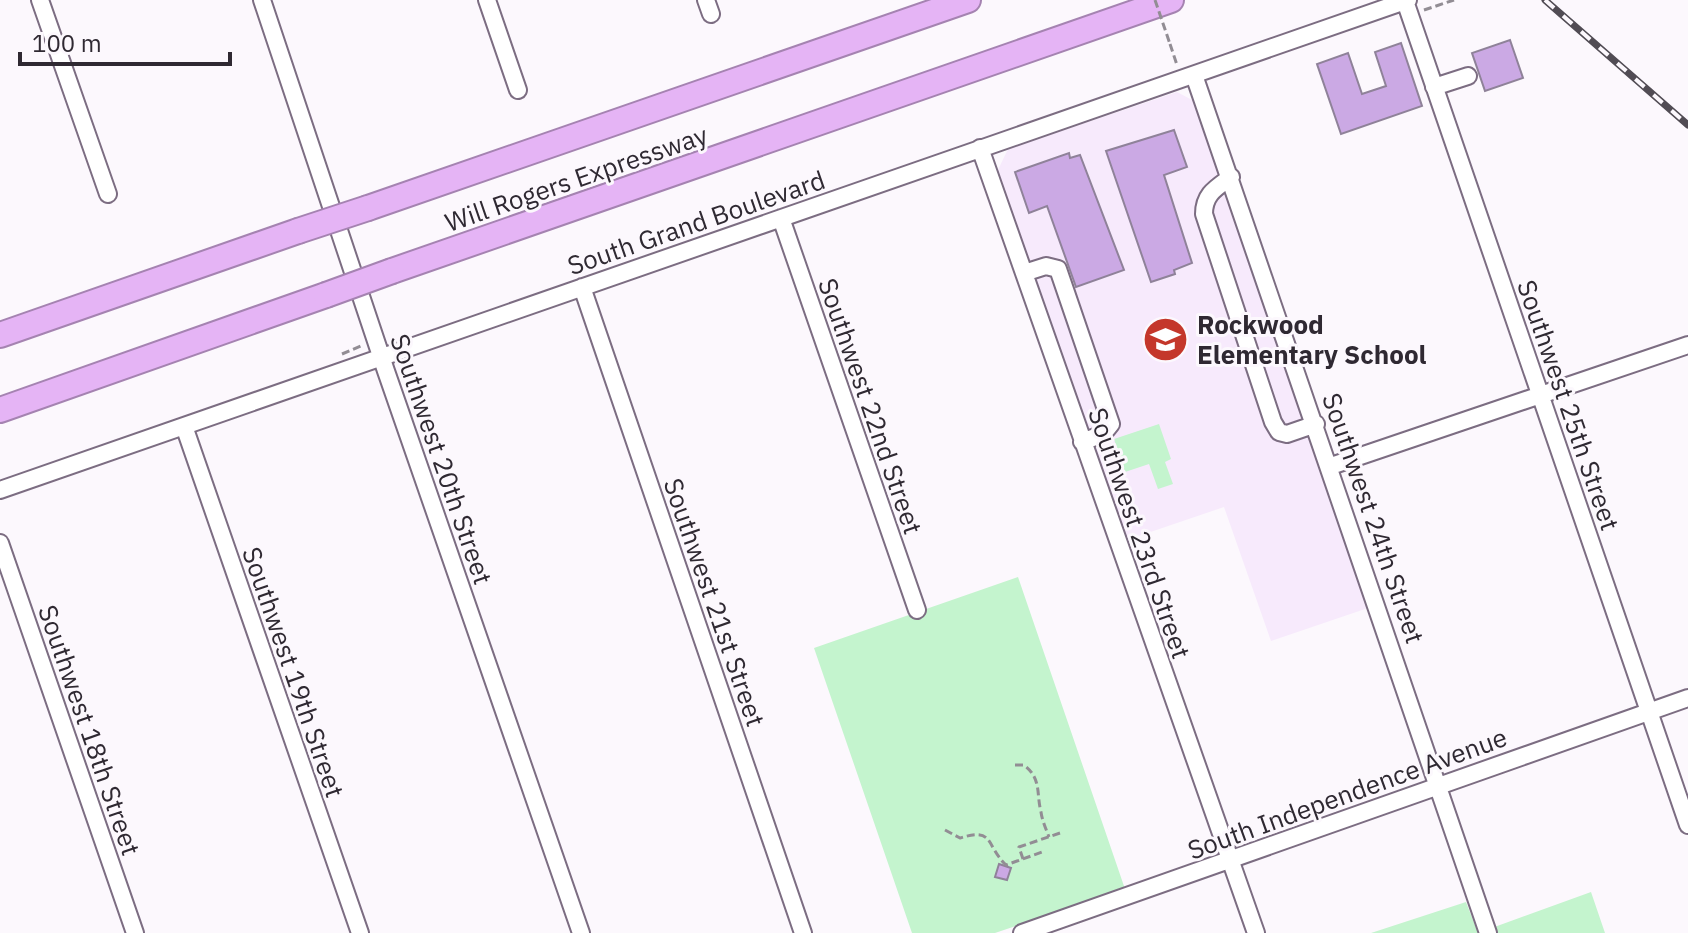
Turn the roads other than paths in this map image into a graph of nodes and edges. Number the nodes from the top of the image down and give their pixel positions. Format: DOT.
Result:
graph roads {
  1 [pos="40,0"];
  2 [pos="262,0"];
  3 [pos="487,0"];
  4 [pos="968,0"];
  5 [pos="1171,0"];
  6 [pos="1406,1"];
  7 [pos="1194,75"];
  8 [pos="1468,76"];
  9 [pos="1434,87"];
  10 [pos="518,90"];
  11 [pos="980,148"];
  12 [pos="1231,177"];
  13 [pos="108,194"];
  14 [pos="781,218"];
  15 [pos="1024,273"];
  16 [pos="582,287"];
  17 [pos="0,335"];
  18 [pos="1688,345"];
  19 [pos="381,358"];
  20 [pos="51,389"];
  21 [pos="1541,395"];
  22 [pos="0,410"];
  23 [pos="0,419"];
  24 [pos="1316,424"];
  25 [pos="184,426"];
  26 [pos="1082,442"];
  27 [pos="1331,466"];
  28 [pos="0,490"];
  29 [pos="0,543"];
  30 [pos="917,610"];
  31 [pos="1688,698"];
  32 [pos="1649,711"];
  33 [pos="1440,785"];
  34 [pos="1688,825"];
  35 [pos="1230,861"];
  36 [pos="1025,932"];
  37 [pos="135,933"];
  38 [pos="360,933"];
  39 [pos="581,933"];
  40 [pos="803,933"];
  41 [pos="1256,933"];
  42 [pos="1488,933"];
  1 -- 13 [label="street"];
  2 -- 19 [label="street, Southwest 20th Street"];
  3 -- 10 [label="street"];
  4 -- 17 [label="highway, Will Rogers Expressway, bridge"];
  5 -- 20 [label="highway, Will Rogers Expressway, bridge"];
  6 -- 7 [label="street, South Grand Boulevard"];
  6 -- 9 [label="street, Southwest 25th Street"];
  7 -- 11 [label="street, South Grand Boulevard"];
  7 -- 12 [label="street, Southwest 24th Street"];
  8 -- 9 [label="street"];
  9 -- 21 [label="street, Southwest 25th Street"];
  11 -- 14 [label="street, South Grand Boulevard"];
  11 -- 15 [label="street, Southwest 23rd Street"];
  12 -- 24 [label="street, Southwest 24th Street"];
  12 -- 24 [label="street"];
  14 -- 16 [label="street, South Grand Boulevard"];
  14 -- 30 [label="street, Southwest 22nd Street"];
  15 -- 26 [label="street, Southwest 23rd Street"];
  15 -- 26 [label="street"];
  16 -- 19 [label="street, South Grand Boulevard"];
  16 -- 40 [label="street, Southwest 21st Street"];
  18 -- 21 [label="street"];
  19 -- 25 [label="street, South Grand Boulevard"];
  19 -- 39 [label="street, Southwest 20th Street"];
  20 -- 22 [label="highway, Will Rogers Expressway"];
  20 -- 23 [label="highway"];
  21 -- 27 [label="street"];
  21 -- 32 [label="street, Southwest 25th Street"];
  24 -- 27 [label="street, Southwest 24th Street"];
  25 -- 28 [label="street, South Grand Boulevard"];
  25 -- 38 [label="street, Southwest 19th Street"];
  26 -- 35 [label="street, Southwest 23rd Street"];
  27 -- 33 [label="street, Southwest 24th Street"];
  29 -- 37 [label="street, Southwest 18th Street"];
  31 -- 32 [label="street, South Independence Avenue"];
  32 -- 33 [label="street, South Independence Avenue"];
  32 -- 34 [label="street, Southwest 25th Street"];
  33 -- 35 [label="street, South Independence Avenue"];
  33 -- 42 [label="street, Southwest 24th Street"];
  35 -- 36 [label="street, South Independence Avenue"];
  35 -- 41 [label="street, Southwest 23rd Street"];
}
